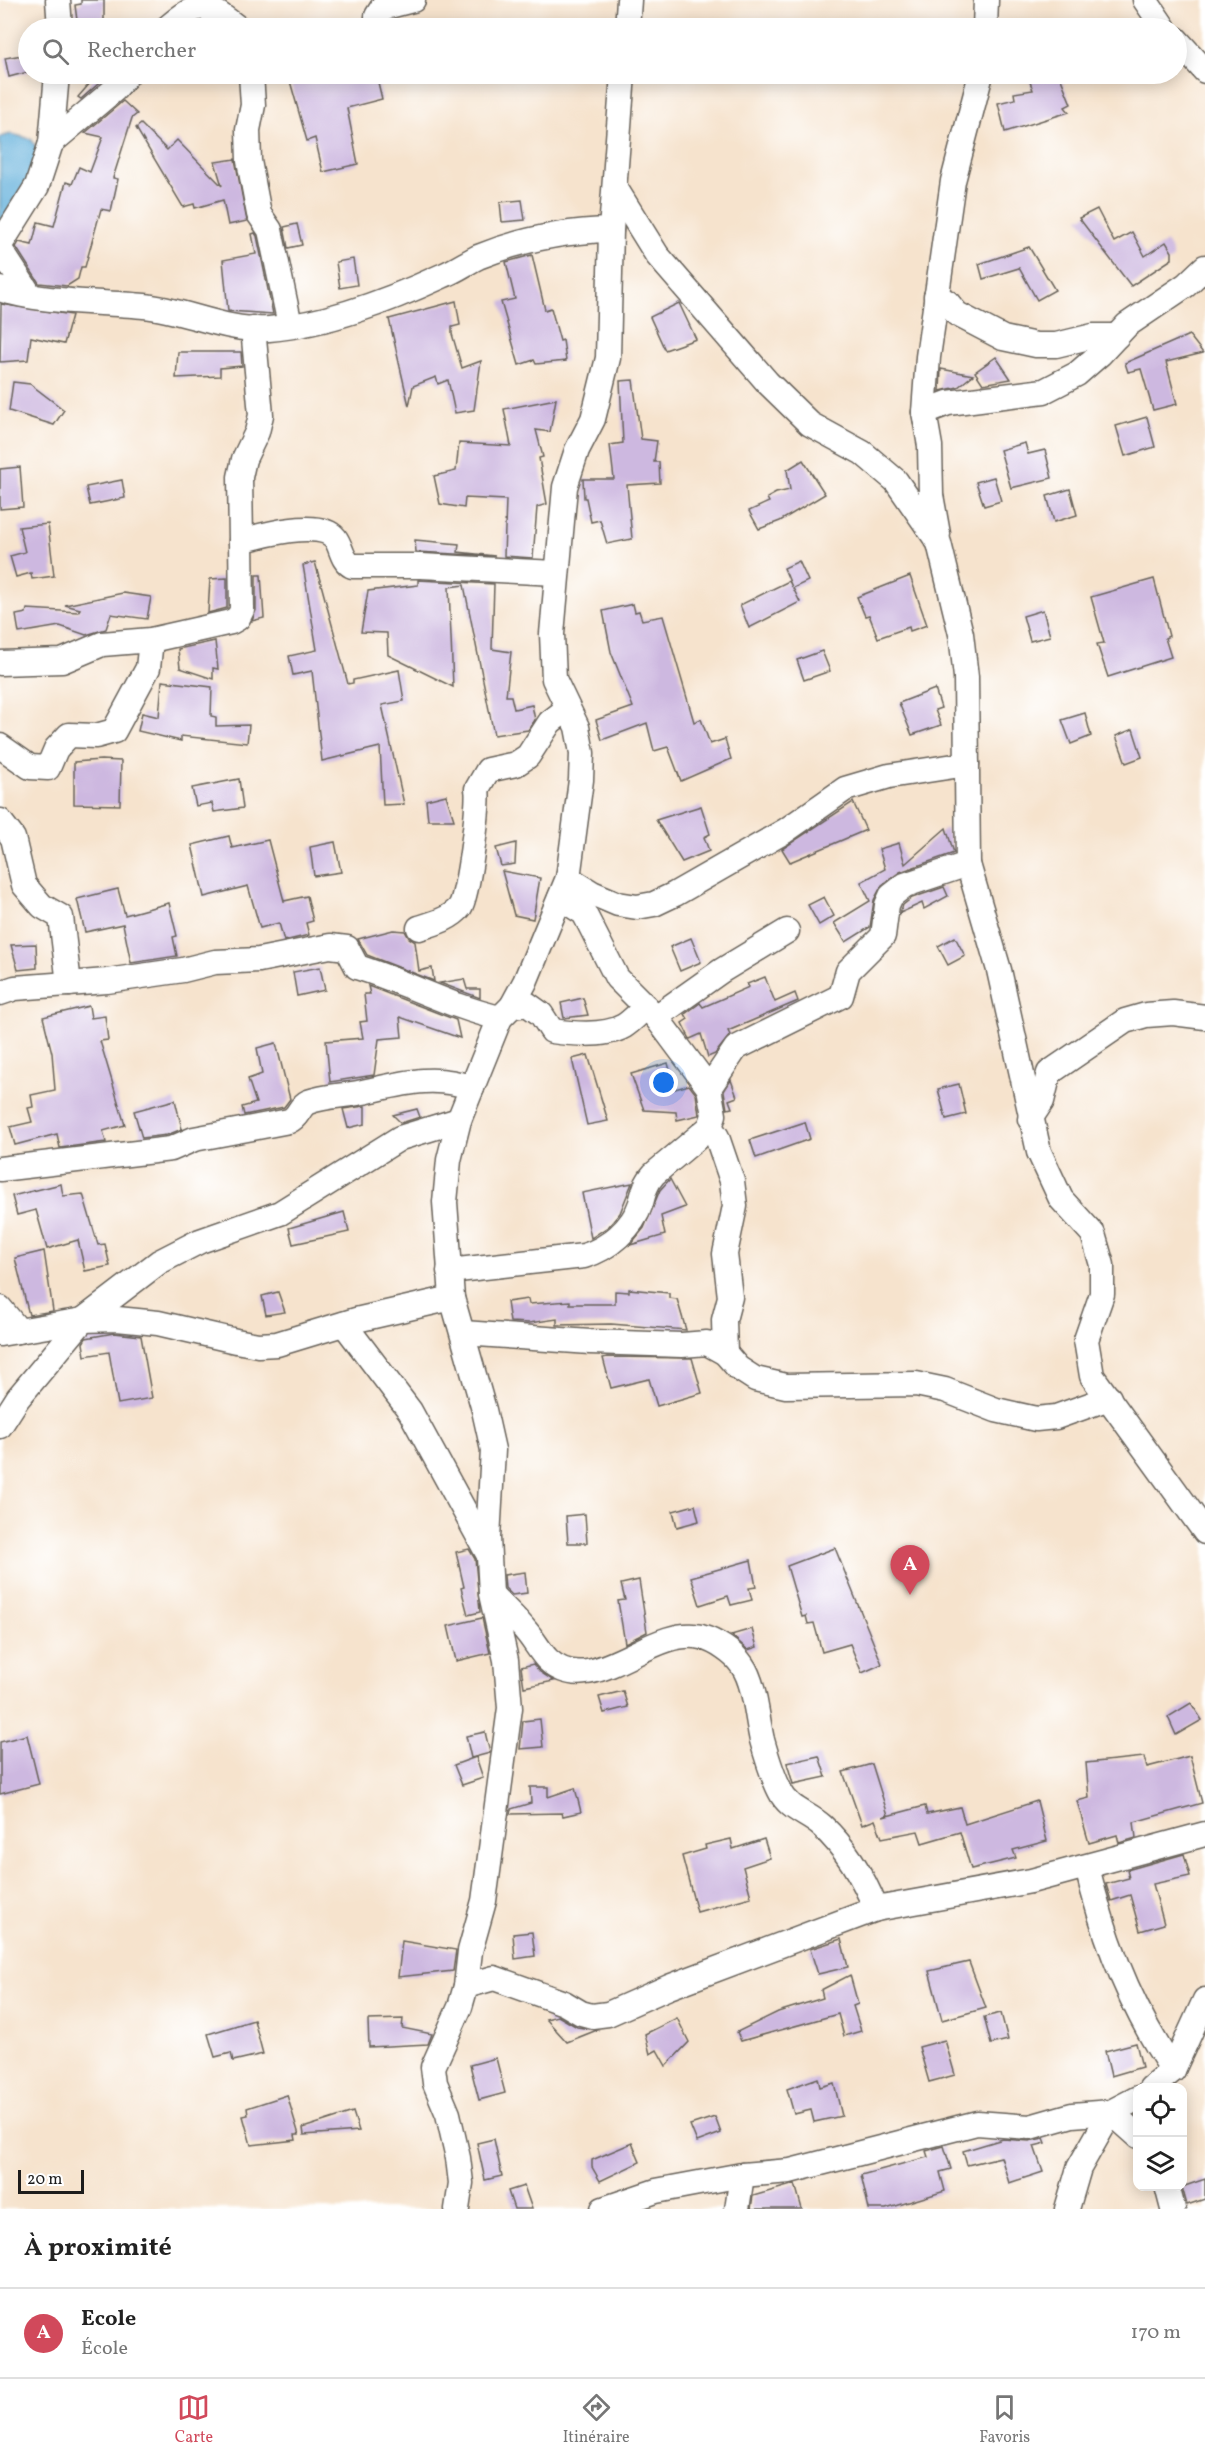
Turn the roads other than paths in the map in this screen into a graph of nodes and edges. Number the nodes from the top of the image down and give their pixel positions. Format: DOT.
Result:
graph roads {
  1 [pos="58,0"];
  2 [pos="413,0"];
  3 [pos="630,0"];
  4 [pos="986,0"];
  5 [pos="1145,0"];
  6 [pos="59,18"];
  7 [pos="178,18"];
  8 [pos="224,18"];
  9 [pos="377,18"];
  10 [pos="628,18"];
  11 [pos="985,18"];
  12 [pos="1157,18"];
  13 [pos="1187,51"];
  14 [pos="1205,71"];
  15 [pos="56,84"];
  16 [pos="119,84"];
  17 [pos="251,84"];
  18 [pos="622,84"];
  19 [pos="978,84"];
  20 [pos="51,143"];
  21 [pos="616,189"];
  22 [pos="611,230"];
  23 [pos="0,247"];
  24 [pos="1205,267"];
  25 [pos="0,289"];
  26 [pos="30,296"];
  27 [pos="936,296"];
  28 [pos="290,325"];
  29 [pos="253,328"];
  30 [pos="1117,336"];
  31 [pos="924,412"];
  32 [pos="240,541"];
  33 [pos="939,543"];
  34 [pos="556,573"];
  35 [pos="151,640"];
  36 [pos="0,663"];
  37 [pos="567,709"];
  38 [pos="0,746"];
  39 [pos="967,764"];
  40 [pos="0,820"];
  41 [pos="968,864"];
  42 [pos="564,888"];
  43 [pos="419,928"];
  44 [pos="787,931"];
  45 [pos="69,984"];
  46 [pos="3,986"];
  47 [pos="506,1012"];
  48 [pos="651,1012"];
  49 [pos="1205,1017"];
  50 [pos="472,1088"];
  51 [pos="709,1088"];
  52 [pos="1030,1119"];
  53 [pos="459,1120"];
  54 [pos="710,1127"];
  55 [pos="0,1169"];
  56 [pos="449,1271"];
  57 [pos="452,1298"];
  58 [pos="0,1308"];
  59 [pos="83,1320"];
  60 [pos="344,1324"];
  61 [pos="9,1332"];
  62 [pos="463,1333"];
  63 [pos="725,1353"];
  64 [pos="1109,1398"];
  65 [pos="0,1426"];
  66 [pos="1205,1532"];
  67 [pos="489,1557"];
  68 [pos="491,1594"];
  69 [pos="1205,1834"];
  70 [pos="1087,1868"];
  71 [pos="876,1909"];
  72 [pos="466,1986"];
  73 [pos="1205,2000"];
  74 [pos="1173,2070"];
  75 [pos="1157,2083"];
  76 [pos="1133,2100"];
  77 [pos="1111,2112"];
  78 [pos="1133,2132"];
  79 [pos="742,2175"];
  80 [pos="1168,2191"];
  81 [pos="457,2209"];
  82 [pos="603,2209"];
  83 [pos="737,2209"];
  84 [pos="1067,2209"];
  85 [pos="1173,2209"];
  1 -- 6 [label="street"];
  2 -- 9 [label="street"];
  3 -- 10 [label="street"];
  4 -- 11 [label="street"];
  5 -- 12 [label="street"];
  7 -- 8 [label="street"];
  13 -- 14 [label="street"];
  15 -- 20 [label="street"];
  16 -- 20 [label="street"];
  17 -- 28 [label="street"];
  18 -- 21 [label="street"];
  19 -- 27 [label="street"];
  20 -- 23 [label="street"];
  21 -- 22 [label="street"];
  21 -- 33 [label="street"];
  22 -- 28 [label="street"];
  22 -- 34 [label="street"];
  23 -- 26 [label="street"];
  24 -- 30 [label="street"];
  25 -- 26 [label="street"];
  26 -- 29 [label="street"];
  27 -- 30 [label="street"];
  27 -- 31 [label="street"];
  28 -- 29 [label="street"];
  29 -- 32 [label="street"];
  30 -- 31 [label="street"];
  31 -- 33 [label="street"];
  32 -- 34 [label="street"];
  32 -- 35 [label="street"];
  33 -- 39 [label="street"];
  34 -- 37 [label="street"];
  35 -- 36 [label="street"];
  35 -- 38 [label="street"];
  37 -- 42 [label="street"];
  37 -- 43 [label="street"];
  39 -- 41 [label="street"];
  39 -- 42 [label="street"];
  40 -- 45 [label="street"];
  41 -- 51 [label="street"];
  41 -- 52 [label="street"];
  42 -- 47 [label="street"];
  42 -- 48 [label="street"];
  44 -- 48 [label="street"];
  45 -- 46 [label="street"];
  45 -- 47 [label="street"];
  47 -- 48 [label="street"];
  47 -- 50 [label="street"];
  48 -- 51 [label="street"];
  49 -- 52 [label="street"];
  50 -- 53 [label="street"];
  50 -- 55 [label="street"];
  51 -- 54 [label="street"];
  52 -- 64 [label="street"];
  53 -- 56 [label="street"];
  53 -- 59 [label="street"];
  54 -- 56 [label="street"];
  54 -- 63 [label="street"];
  56 -- 57 [label="street"];
  57 -- 60 [label="street"];
  57 -- 62 [label="street"];
  58 -- 61 [label="street"];
  59 -- 60 [label="street"];
  59 -- 61 [label="street"];
  59 -- 65 [label="street"];
  60 -- 67 [label="street"];
  62 -- 63 [label="street"];
  62 -- 67 [label="street"];
  63 -- 64 [label="street"];
  64 -- 66 [label="street"];
  67 -- 68 [label="street"];
  68 -- 71 [label="street"];
  68 -- 72 [label="street"];
  69 -- 70 [label="street"];
  70 -- 71 [label="street"];
  70 -- 74 [label="street"];
  71 -- 72 [label="street"];
  72 -- 81 [label="street"];
  73 -- 74 [label="street"];
  74 -- 75 [label="street"];
  76 -- 77 [label="street"];
  77 -- 78 [label="street"];
  77 -- 79 [label="street"];
  77 -- 84 [label="street"];
  79 -- 82 [label="street"];
  79 -- 83 [label="street"];
  80 -- 85 [label="street"];
}
